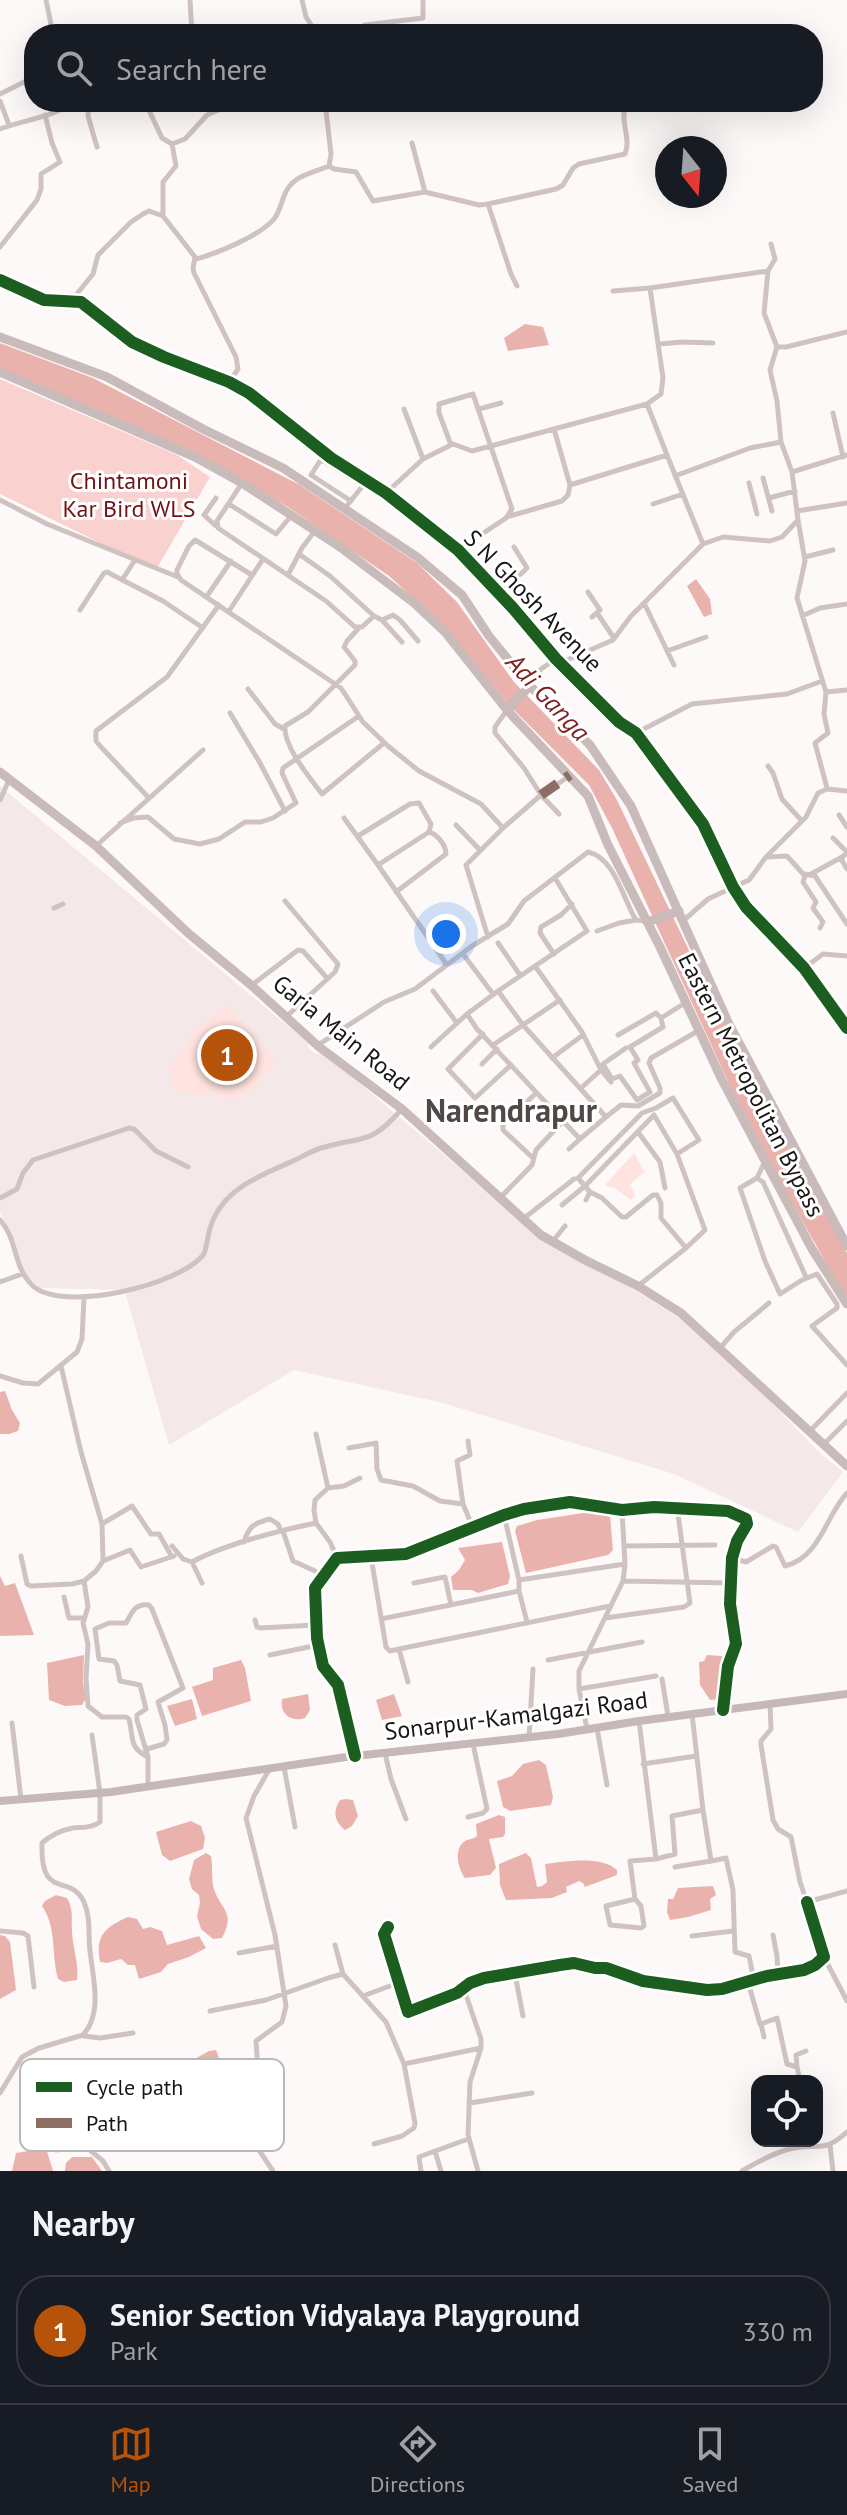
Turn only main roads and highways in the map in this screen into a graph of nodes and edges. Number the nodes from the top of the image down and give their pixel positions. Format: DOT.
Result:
graph roads {
  1 [pos="0,337"];
  2 [pos="0,372"];
  3 [pos="527,687"];
  4 [pos="509,708"];
  5 [pos="0,772"];
  6 [pos="682,916"];
  7 [pos="643,921"];
  8 [pos="847,1246"];
  9 [pos="843,1300"];
  10 [pos="844,1460"];
  11 [pos="847,1694"];
  12 [pos="0,1801"];
  1 -- 3 [label="main road, Eastern Metropolitan Bypass"];
  2 -- 4 [label="main road, Eastern Metropolitan Bypass"];
  3 -- 4 [label="main road"];
  3 -- 6 [label="main road, Eastern Metropolitan Bypass"];
  4 -- 7 [label="main road, Eastern Metropolitan Bypass"];
  5 -- 10 [label="main road, Garia Main Road"];
  6 -- 7 [label="main road"];
  6 -- 8 [label="main road, Eastern Metropolitan Bypass"];
  7 -- 9 [label="main road, Eastern Metropolitan Bypass"];
  11 -- 12 [label="main road, Sonarpur-Kamalgazi Road"];
}
